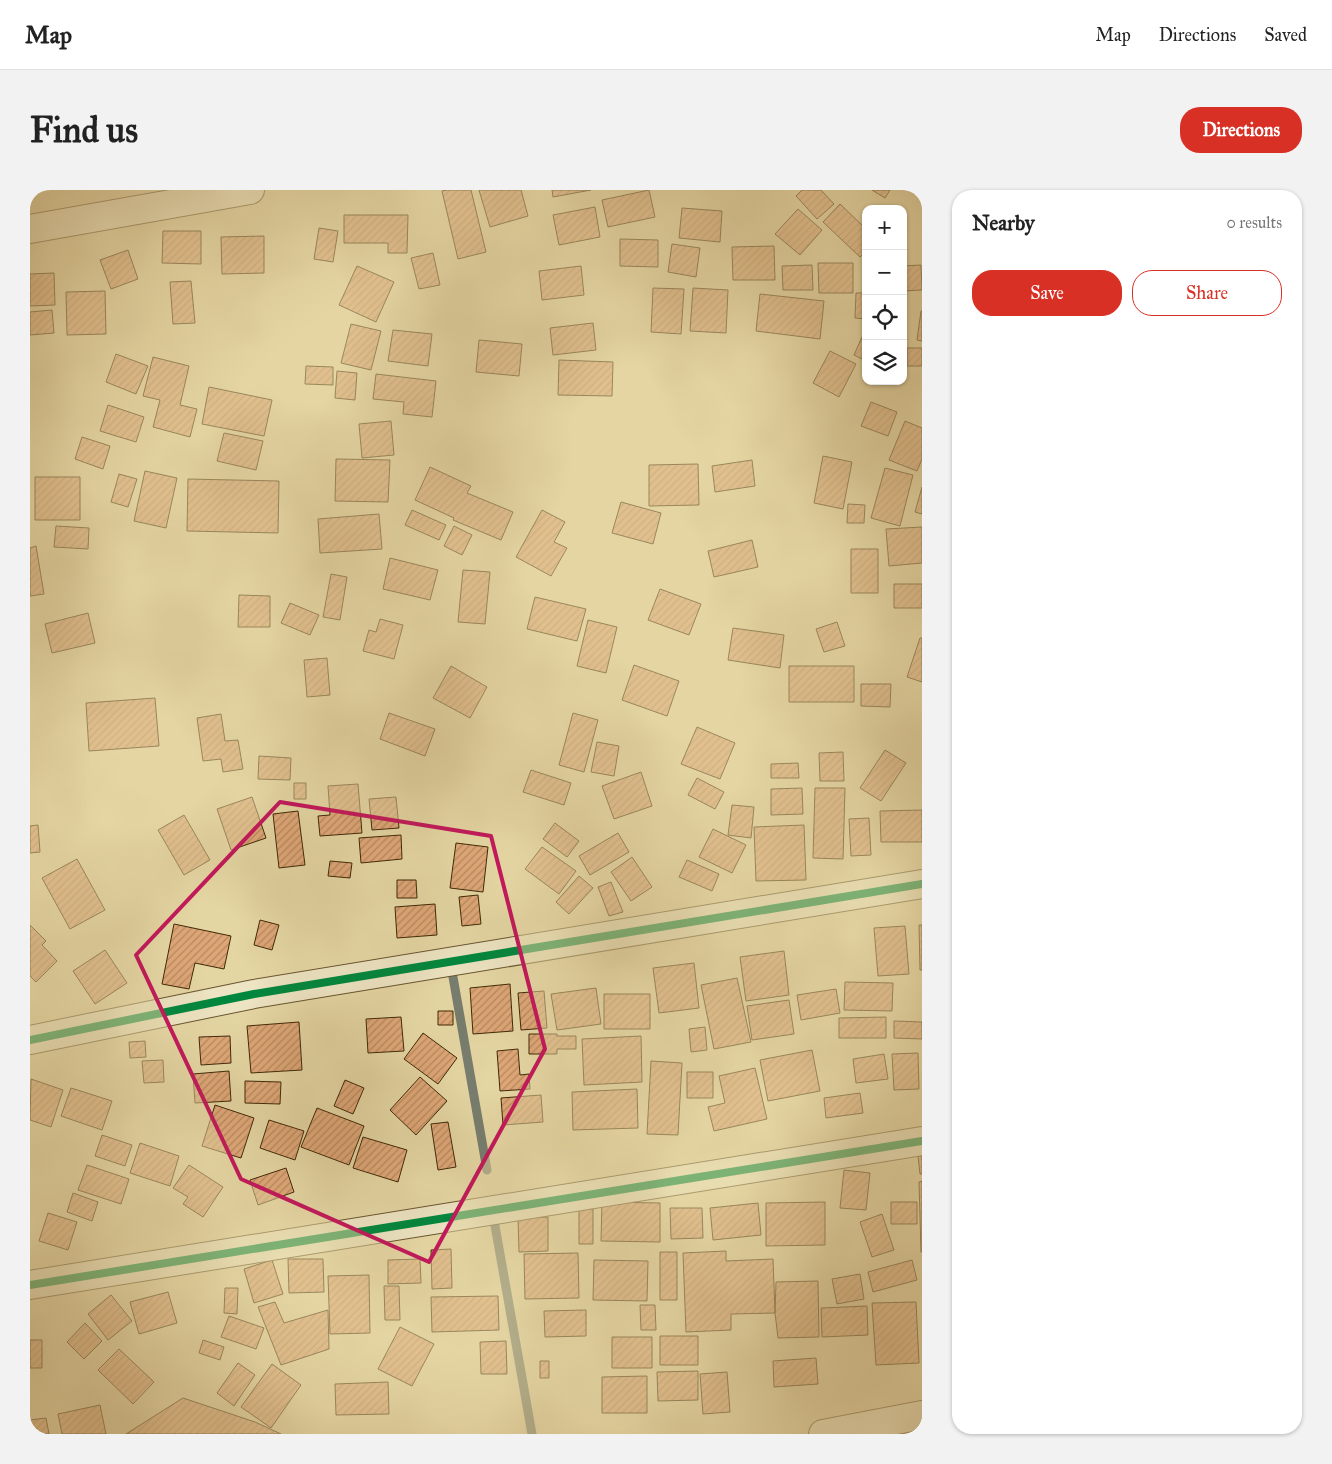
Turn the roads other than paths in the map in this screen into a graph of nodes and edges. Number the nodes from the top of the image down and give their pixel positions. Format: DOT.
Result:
graph roads {
  1 [pos="250,190"];
  2 [pos="30,229"];
  3 [pos="922,884"];
  4 [pos="30,1040"];
  5 [pos="922,1141"];
  6 [pos="30,1285"];
  7 [pos="922,1415"];
  8 [pos="823,1434"];
  1 -- 2 [label="street"];
  3 -- 4 [label="street"];
  5 -- 6 [label="street"];
  7 -- 8 [label="street"];
}
